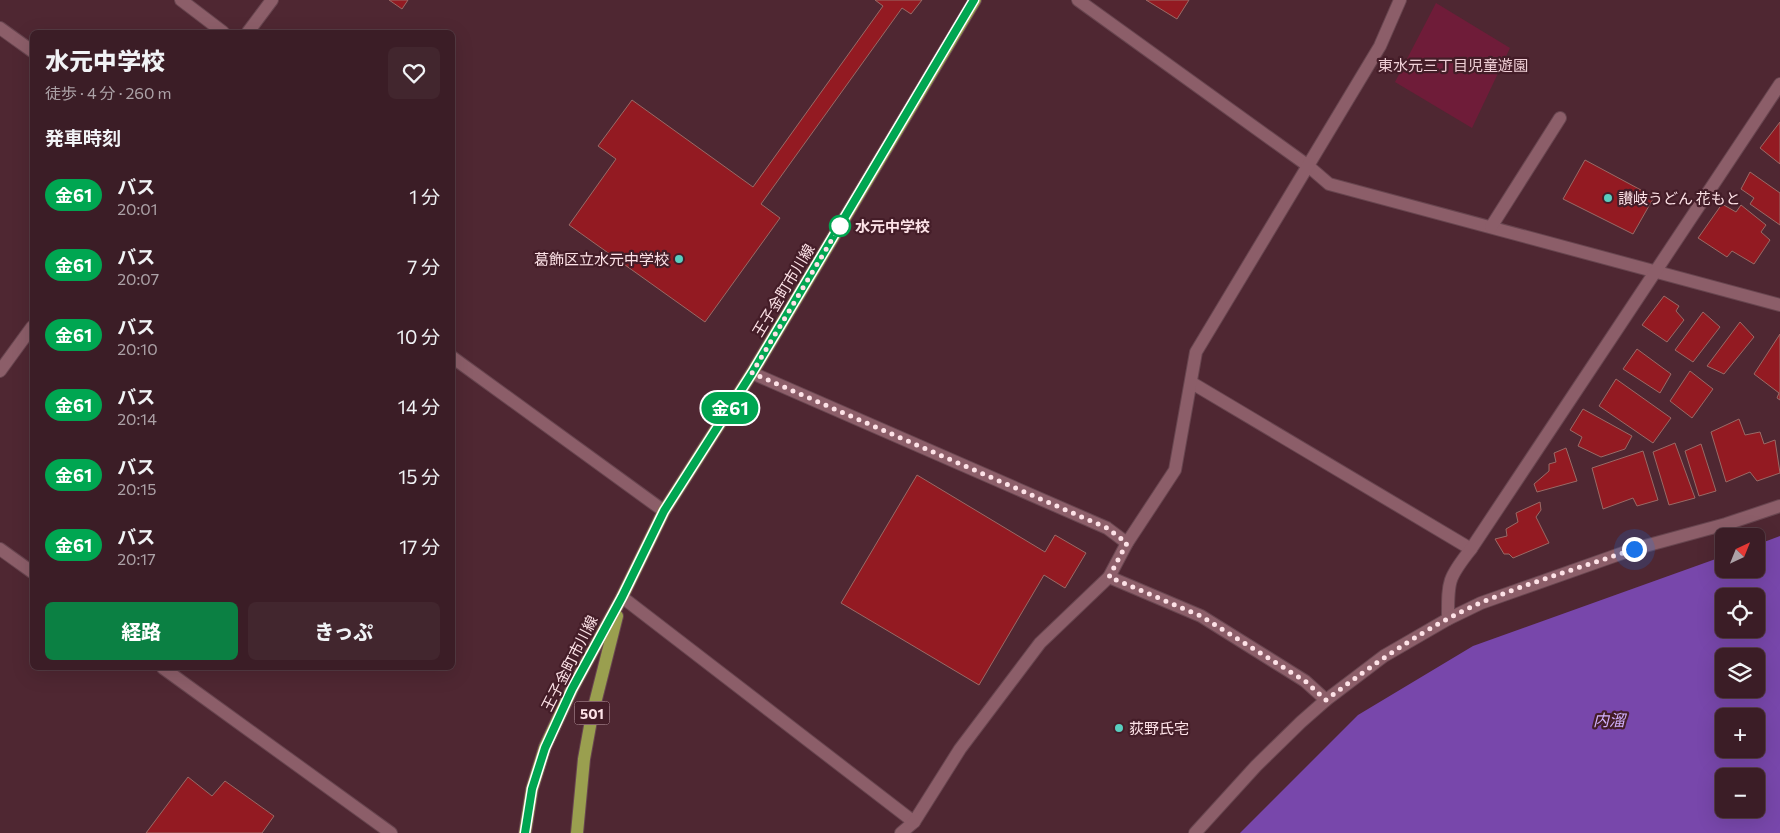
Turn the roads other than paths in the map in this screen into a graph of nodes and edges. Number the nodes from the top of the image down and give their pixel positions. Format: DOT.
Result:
graph roads {
  1 [pos="180,0"];
  2 [pos="272,0"];
  3 [pos="974,0"];
  4 [pos="1078,0"];
  5 [pos="1400,0"];
  6 [pos="0,28"];
  7 [pos="220,30"];
  8 [pos="250,30"];
  9 [pos="30,50"];
  10 [pos="1780,84"];
  11 [pos="1560,118"];
  12 [pos="1307,165"];
  13 [pos="1492,227"];
  14 [pos="1654,272"];
  15 [pos="1780,305"];
  16 [pos="30,330"];
  17 [pos="455,360"];
  18 [pos="0,372"];
  19 [pos="752,373"];
  20 [pos="1192,383"];
  21 [pos="1780,506"];
  22 [pos="664,511"];
  23 [pos="1127,543"];
  24 [pos="0,549"];
  25 [pos="1470,549"];
  26 [pos="30,571"];
  27 [pos="1109,577"];
  28 [pos="622,597"];
  29 [pos="1448,619"];
  30 [pos="166,670"];
  31 [pos="1326,700"];
  32 [pos="914,822"];
  33 [pos="391,833"];
  34 [pos="525,833"];
  35 [pos="577,833"];
  36 [pos="901,833"];
  37 [pos="1195,833"];
  1 -- 7 [label="street"];
  2 -- 8 [label="street"];
  3 -- 19 [label="main road, 王子金町市川線 / 501"];
  4 -- 12 [label="street"];
  5 -- 12 [label="street"];
  6 -- 9 [label="street"];
  10 -- 14 [label="street"];
  11 -- 13 [label="street"];
  12 -- 13 [label="street"];
  12 -- 20 [label="street"];
  13 -- 14 [label="street"];
  14 -- 15 [label="street"];
  14 -- 25 [label="street"];
  16 -- 18 [label="street"];
  17 -- 22 [label="street"];
  19 -- 22 [label="main road, 王子金町市川線 / 501"];
  19 -- 23 [label="street"];
  20 -- 23 [label="street"];
  20 -- 25 [label="street"];
  21 -- 29 [label="street"];
  22 -- 28 [label="main road, 王子金町市川線 / 501"];
  23 -- 27 [label="street"];
  24 -- 26 [label="street"];
  25 -- 29 [label="street"];
  27 -- 31 [label="street"];
  27 -- 32 [label="street"];
  28 -- 32 [label="street"];
  28 -- 34 [label="main road, 王子金町市川線 / 501"];
  28 -- 35 [label="main road, 王子金町市川線 / 501"];
  29 -- 31 [label="street"];
  30 -- 33 [label="street"];
  31 -- 37 [label="street"];
  32 -- 36 [label="street"];
}
